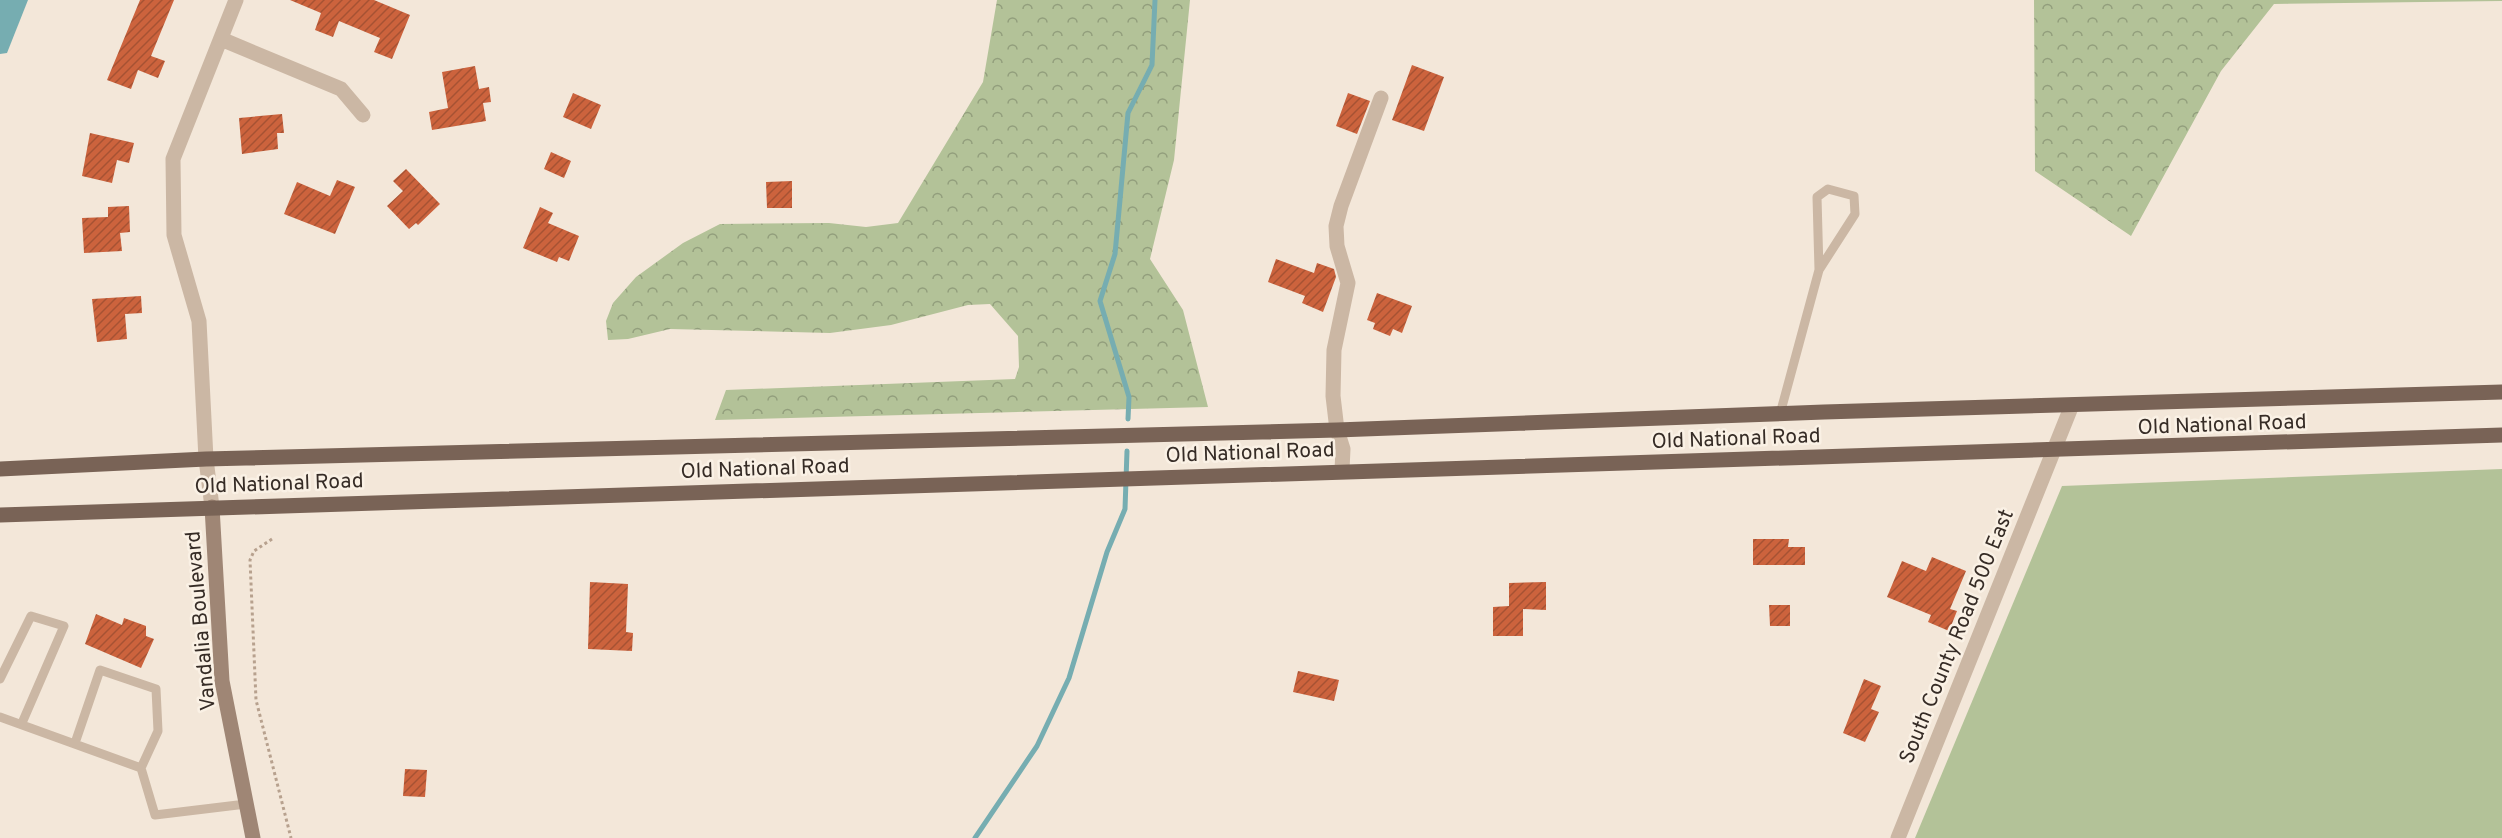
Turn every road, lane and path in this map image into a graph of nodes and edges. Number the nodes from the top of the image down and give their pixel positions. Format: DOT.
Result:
graph roads {
  1 [pos="236,0"];
  2 [pos="220,39"];
  3 [pos="1381,98"];
  4 [pos="363,115"];
  5 [pos="1819,270"];
  6 [pos="2502,392"];
  7 [pos="2072,405"];
  8 [pos="1780,414"];
  9 [pos="1337,430"];
  10 [pos="2502,435"];
  11 [pos="2053,450"];
  12 [pos="206,459"];
  13 [pos="0,469"];
  14 [pos="1342,470"];
  15 [pos="212,507"];
  16 [pos="0,514"];
  17 [pos="272,539"];
  18 [pos="0,679"];
  19 [pos="0,717"];
  20 [pos="22,723"];
  21 [pos="75,743"];
  22 [pos="141,768"];
  23 [pos="246,804"];
  24 [pos="253,838"];
  25 [pos="291,838"];
  26 [pos="1898,838"];
  1 -- 2 [label="street"];
  2 -- 4 [label="street"];
  2 -- 12 [label="street"];
  3 -- 9 [label="street"];
  5 -- 5 [label="lane"];
  5 -- 8 [label="lane"];
  6 -- 7 [label="main road, Old National Road"];
  7 -- 8 [label="main road, Old National Road"];
  7 -- 11 [label="street, South County Road 500 East"];
  8 -- 9 [label="main road, Old National Road"];
  9 -- 12 [label="main road, Old National Road"];
  9 -- 14 [label="street"];
  10 -- 11 [label="main road, Old National Road"];
  11 -- 14 [label="main road, Old National Road"];
  11 -- 26 [label="street, South County Road 500 East"];
  12 -- 13 [label="main road, Old National Road"];
  12 -- 15 [label="street"];
  14 -- 15 [label="main road, Old National Road"];
  15 -- 16 [label="main road, Old National Road"];
  15 -- 23 [label="street, Vandalia Boulevard"];
  17 -- 25 [label="path"];
  18 -- 20 [label="lane"];
  19 -- 20 [label="lane"];
  20 -- 21 [label="lane"];
  21 -- 22 [label="lane"];
  21 -- 22 [label="lane"];
  22 -- 23 [label="lane"];
  23 -- 24 [label="street, Vandalia Boulevard"];
}
